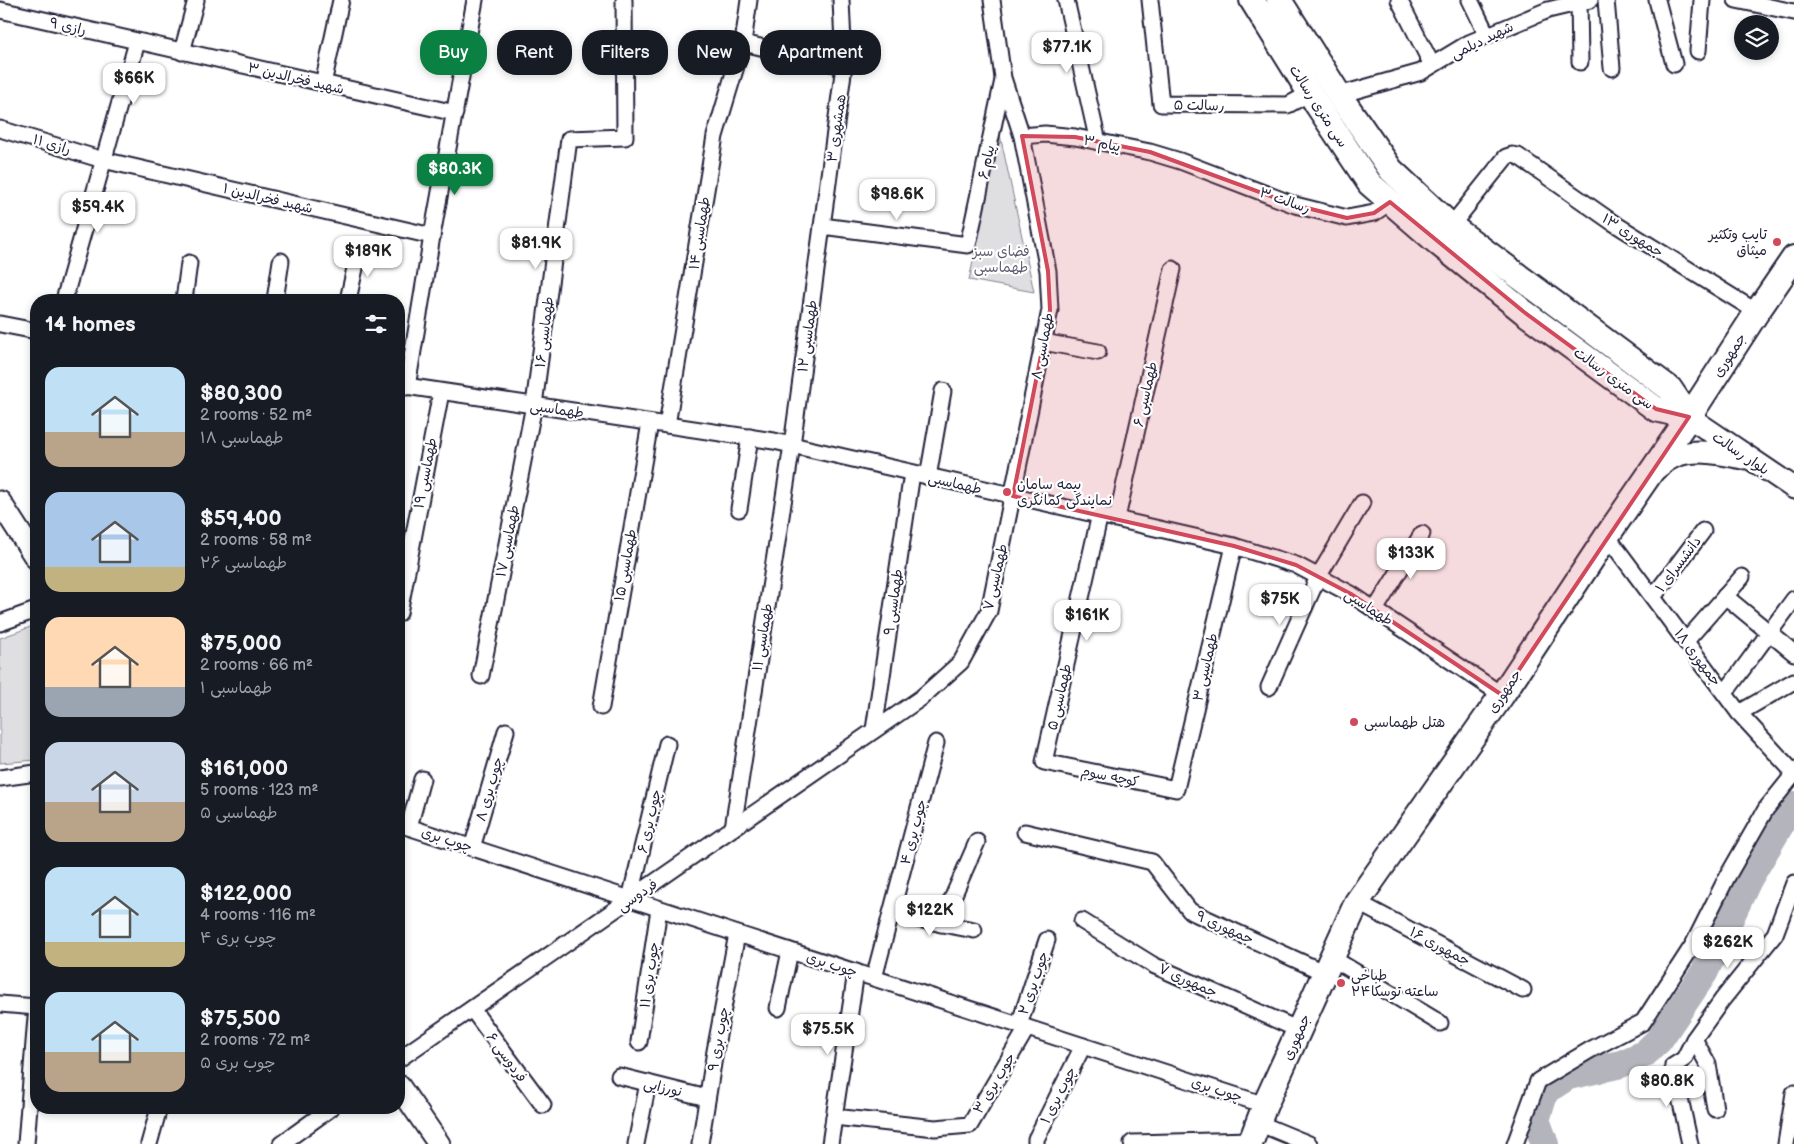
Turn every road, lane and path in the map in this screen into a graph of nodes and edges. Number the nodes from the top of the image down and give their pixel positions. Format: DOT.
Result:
graph roads {
  1 [pos="196,0"];
  2 [pos="341,0"];
  3 [pos="475,0"];
  4 [pos="624,0"];
  5 [pos="749,0"];
  6 [pos="842,0"];
  7 [pos="992,0"];
  8 [pos="1066,0"];
  9 [pos="1150,0"];
  10 [pos="1252,0"];
  11 [pos="1279,0"];
  12 [pos="1399,0"];
  13 [pos="1470,0"];
  14 [pos="1606,0"];
  15 [pos="1657,0"];
  16 [pos="1702,0"];
  17 [pos="1737,0"];
  18 [pos="1583,1"];
  19 [pos="0,10"];
  20 [pos="1794,12"];
  21 [pos="744,30"];
  22 [pos="843,30"];
  23 [pos="1487,35"];
  24 [pos="137,42"];
  25 [pos="182,52"];
  26 [pos="1698,52"];
  27 [pos="1580,62"];
  28 [pos="1674,64"];
  29 [pos="1432,65"];
  30 [pos="1612,68"];
  31 [pos="733,75"];
  32 [pos="843,75"];
  33 [pos="1003,78"];
  34 [pos="323,84"];
  35 [pos="1310,93"];
  36 [pos="1339,95"];
  37 [pos="455,113"];
  38 [pos="0,129"];
  39 [pos="1022,136"];
  40 [pos="1098,142"];
  41 [pos="103,160"];
  42 [pos="1180,160"];
  43 [pos="1390,202"];
  44 [pos="822,226"];
  45 [pos="1451,226"];
  46 [pos="432,236"];
  47 [pos="359,250"];
  48 [pos="1794,258"];
  49 [pos="281,260"];
  50 [pos="189,263"];
  51 [pos="1173,269"];
  52 [pos="66,294"];
  53 [pos="185,294"];
  54 [pos="276,294"];
  55 [pos="349,294"];
  56 [pos="1757,312"];
  57 [pos="0,324"];
  58 [pos="30,331"];
  59 [pos="1043,342"];
  60 [pos="1098,352"];
  61 [pos="405,376"];
  62 [pos="405,386"];
  63 [pos="943,391"];
  64 [pos="441,392"];
  65 [pos="534,406"];
  66 [pos="1689,417"];
  67 [pos="650,423"];
  68 [pos="667,425"];
  69 [pos="750,437"];
  70 [pos="792,445"];
  71 [pos="1751,459"];
  72 [pos="1652,472"];
  73 [pos="912,473"];
  74 [pos="928,477"];
  75 [pos="1794,488"];
  76 [pos="1013,496"];
  77 [pos="0,502"];
  78 [pos="1362,504"];
  79 [pos="0,507"];
  80 [pos="739,510"];
  81 [pos="1100,514"];
  82 [pos="1117,518"];
  83 [pos="19,529"];
  84 [pos="1703,531"];
  85 [pos="1422,534"];
  86 [pos="1607,536"];
  87 [pos="1234,546"];
  88 [pos="30,548"];
  89 [pos="1318,577"];
  90 [pos="1742,577"];
  91 [pos="405,581"];
  92 [pos="1726,596"];
  93 [pos="1653,597"];
  94 [pos="1794,599"];
  95 [pos="1375,610"];
  96 [pos="30,612"];
  97 [pos="0,623"];
  98 [pos="1770,633"];
  99 [pos="1686,641"];
  100 [pos="1794,654"];
  101 [pos="481,676"];
  102 [pos="1794,681"];
  103 [pos="1269,687"];
  104 [pos="1725,693"];
  105 [pos="1502,695"];
  106 [pos="600,707"];
  107 [pos="1739,712"];
  108 [pos="874,730"];
  109 [pos="506,731"];
  110 [pos="936,743"];
  111 [pos="667,744"];
  112 [pos="1044,762"];
  113 [pos="1794,773"];
  114 [pos="30,774"];
  115 [pos="0,778"];
  116 [pos="422,778"];
  117 [pos="1176,789"];
  118 [pos="405,823"];
  119 [pos="405,826"];
  120 [pos="733,828"];
  121 [pos="1025,832"];
  122 [pos="976,842"];
  123 [pos="472,848"];
  124 [pos="1794,883"];
  125 [pos="630,899"];
  126 [pos="1357,902"];
  127 [pos="659,908"];
  128 [pos="891,914"];
  129 [pos="1082,921"];
  130 [pos="941,924"];
  131 [pos="974,930"];
  132 [pos="737,934"];
  133 [pos="1048,940"];
  134 [pos="790,951"];
  135 [pos="1329,965"];
  136 [pos="856,972"];
  137 [pos="874,978"];
  138 [pos="1523,990"];
  139 [pos="0,1004"];
  140 [pos="30,1006"];
  141 [pos="778,1008"];
  142 [pos="472,1009"];
  143 [pos="1440,1023"];
  144 [pos="1023,1026"];
  145 [pos="1299,1030"];
  146 [pos="1694,1040"];
  147 [pos="640,1042"];
  148 [pos="1083,1046"];
  149 [pos="405,1055"];
  150 [pos="619,1076"];
  151 [pos="648,1083"];
  152 [pos="30,1093"];
  153 [pos="1794,1093"];
  154 [pos="405,1095"];
  155 [pos="708,1098"];
  156 [pos="543,1105"];
  157 [pos="1715,1108"];
  158 [pos="157,1114"];
  159 [pos="324,1114"];
  160 [pos="834,1118"];
  161 [pos="1256,1128"];
  162 [pos="1132,1143"];
  163 [pos="26,1144"];
  164 [pos="149,1144"];
  165 [pos="281,1144"];
  166 [pos="439,1144"];
  167 [pos="636,1144"];
  168 [pos="700,1144"];
  169 [pos="830,1144"];
  170 [pos="1036,1144"];
  171 [pos="1309,1144"];
  172 [pos="1516,1144"];
  173 [pos="1690,1144"];
  174 [pos="1786,1144"];
  1 -- 25 [label="street"];
  2 -- 34 [label="street"];
  3 -- 37 [label="street"];
  4 -- 65 [label="street, ۱۶ طهماسبی"];
  5 -- 21 [label="street, ۱۴ طهماسبی"];
  6 -- 22 [label="street, ۳ همشهری"];
  7 -- 33 [label="street"];
  8 -- 40 [label="street"];
  9 -- 35 [label="street, ۵ رسالت"];
  10 -- 35 [label="main road, سی متری رسالت"];
  11 -- 36 [label="main road, سی متری رسالت"];
  12 -- 29 [label="street"];
  13 -- 23 [label="street"];
  14 -- 30 [label="street"];
  15 -- 28 [label="street"];
  16 -- 26 [label="street"];
  17 -- 20 [label="street"];
  18 -- 23 [label="street, شهید دیلمی"];
  18 -- 27 [label="street"];
  19 -- 24 [label="street, رازی ۹"];
  23 -- 29 [label="street, شهید دیلمی"];
  24 -- 25 [label="street, ۳ شهید فخرالدین"];
  24 -- 41 [label="street"];
  25 -- 34 [label="street, ۳ شهید فخرالدین"];
  29 -- 36 [label="street, شهید دیلمی"];
  31 -- 68 [label="street, ۱۴ طهماسبی"];
  32 -- 44 [label="street, ۳ همشهری"];
  33 -- 39 [label="street, ۸ طهماسبی"];
  33 -- 44 [label="street, ۶ پیام"];
  34 -- 37 [label="street, ۳ شهید فخرالدین"];
  35 -- 43 [label="main road, سی متری رسالت"];
  36 -- 45 [label="main road, سی متری رسالت"];
  37 -- 46 [label="street"];
  38 -- 41 [label="street, رازی ۱۱"];
  39 -- 40 [label="street, ۳ پیام"];
  39 -- 59 [label="street, ۸ طهماسبی"];
  40 -- 42 [label="street, ۳ پیام"];
  41 -- 46 [label="street, ۱ شهید فخرالدین"];
  41 -- 52 [label="street"];
  42 -- 43 [label="street, ۳ رسالت"];
  43 -- 66 [label="main road, سی متری رسالت"];
  44 -- 70 [label="street, ۱۲ طهماسبی"];
  45 -- 56 [label="street, ۱۳ جمهوری"];
  45 -- 66 [label="main road, سی متری رسالت"];
  46 -- 61 [label="street"];
  47 -- 55 [label="street"];
  48 -- 56 [label="main road, جمهوری"];
  49 -- 54 [label="street"];
  50 -- 53 [label="street"];
  51 -- 82 [label="street, ۶ طهماسبی"];
  56 -- 66 [label="main road, جمهوری"];
  57 -- 58 [label="street"];
  59 -- 60 [label="street"];
  59 -- 76 [label="street, ۸ طهماسبی"];
  62 -- 64 [label="street, طهماسبی"];
  63 -- 74 [label="street"];
  64 -- 65 [label="street, طهماسبی"];
  64 -- 91 [label="street, ۱۹ طهماسبی"];
  65 -- 67 [label="street, طهماسبی"];
  65 -- 101 [label="street, ۱۷ طهماسبی"];
  66 -- 71 [label="main road, بلوار رسالت"];
  66 -- 72 [label="main road, جمهوری"];
  67 -- 68 [label="street, طهماسبی"];
  67 -- 106 [label="street, ۱۵ طهماسبی"];
  68 -- 69 [label="street, طهماسبی"];
  69 -- 70 [label="street, طهماسبی"];
  69 -- 80 [label="street"];
  70 -- 73 [label="street, طهماسبی"];
  70 -- 120 [label="street, ۱۱ طهماسبی"];
  71 -- 72 [label="main road"];
  71 -- 75 [label="main road, بلوار رسالت"];
  72 -- 86 [label="main road, جمهوری"];
  73 -- 74 [label="street, طهماسبی"];
  73 -- 108 [label="street, ۹ طهماسبی"];
  74 -- 76 [label="street, طهماسبی"];
  76 -- 81 [label="street, طهماسبی"];
  76 -- 108 [label="street, ۷ طهماسبی"];
  77 -- 83 [label="main road"];
  78 -- 89 [label="street"];
  79 -- 83 [label="main road"];
  81 -- 82 [label="street, طهماسبی"];
  81 -- 112 [label="street, ۵ طهماسبی"];
  82 -- 87 [label="street, طهماسبی"];
  83 -- 88 [label="main road"];
  84 -- 93 [label="street, ۱ دانشسرای"];
  85 -- 95 [label="street"];
  86 -- 93 [label="street, جمهوری ۱۸"];
  86 -- 105 [label="main road, جمهوری"];
  87 -- 89 [label="street, طهماسبی"];
  87 -- 117 [label="street, ۳ طهماسبی"];
  89 -- 95 [label="street, طهماسبی"];
  89 -- 103 [label="street"];
  90 -- 92 [label="street"];
  92 -- 98 [label="street"];
  92 -- 99 [label="street"];
  93 -- 99 [label="street, جمهوری ۱۸"];
  94 -- 98 [label="street"];
  95 -- 105 [label="street, طهماسبی"];
  96 -- 97 [label="street"];
  98 -- 100 [label="street"];
  98 -- 104 [label="street"];
  99 -- 104 [label="street, جمهوری ۱۸"];
  102 -- 107 [label="street"];
  104 -- 107 [label="street, جمهوری ۱۸"];
  105 -- 126 [label="main road, جمهوری"];
  107 -- 113 [label="street, جمهوری ۱۸"];
  108 -- 120 [label="street, فردوسی"];
  109 -- 123 [label="street, ۸ چوب بری"];
  110 -- 128 [label="street, ۴ چوب بری"];
  111 -- 125 [label="street, ۶ چوب بری"];
  112 -- 117 [label="street, کوچه سوم"];
  113 -- 172 [label="street"];
  114 -- 115 [label="street"];
  116 -- 118 [label="street"];
  119 -- 123 [label="street, چوب بری"];
  120 -- 125 [label="street, فردوسی"];
  121 -- 135 [label="street, ۹ جمهوری"];
  122 -- 130 [label="street"];
  123 -- 125 [label="street, چوب بری"];
  124 -- 146 [label="street"];
  125 -- 127 [label="street, چوب بری"];
  125 -- 142 [label="street, فردوسی"];
  126 -- 135 [label="main road, جمهوری"];
  126 -- 138 [label="street, ۱۶ جمهوری"];
  127 -- 132 [label="street, چوب بری"];
  127 -- 147 [label="street, ۱۱ چوب بری"];
  128 -- 130 [label="street"];
  128 -- 137 [label="street, ۴ چوب بری"];
  129 -- 145 [label="street, ۷ جمهوری"];
  130 -- 131 [label="street"];
  132 -- 134 [label="street, چوب بری"];
  132 -- 155 [label="street, ۹ چوب بری"];
  133 -- 144 [label="street, ۲ چوب بری"];
  134 -- 136 [label="street, چوب بری"];
  134 -- 141 [label="street"];
  135 -- 143 [label="street, ۹ جمهوری"];
  135 -- 145 [label="main road, جمهوری"];
  136 -- 137 [label="street, چوب بری"];
  136 -- 160 [label="street"];
  137 -- 144 [label="street, چوب بری"];
  139 -- 140 [label="street"];
  142 -- 149 [label="street, فردوسی"];
  142 -- 156 [label="street, فردوسی ۶"];
  144 -- 148 [label="street, چوب بری"];
  144 -- 160 [label="street, ۳ چوب بری"];
  145 -- 161 [label="main road, جمهوری"];
  146 -- 157 [label="street"];
  146 -- 173 [label="street"];
  148 -- 161 [label="street, چوب بری"];
  148 -- 170 [label="street, ۱ چوب بری"];
  150 -- 151 [label="street, نورزایی"];
  151 -- 155 [label="street, نورزایی"];
  151 -- 167 [label="street"];
  152 -- 163 [label="street"];
  153 -- 174 [label="street"];
  154 -- 166 [label="main road"];
  155 -- 168 [label="street, ۹ چوب بری"];
  158 -- 164 [label="street"];
  159 -- 165 [label="street"];
  160 -- 169 [label="street"];
  161 -- 162 [label="street"];
  161 -- 171 [label="street, چوب بری"];
}
